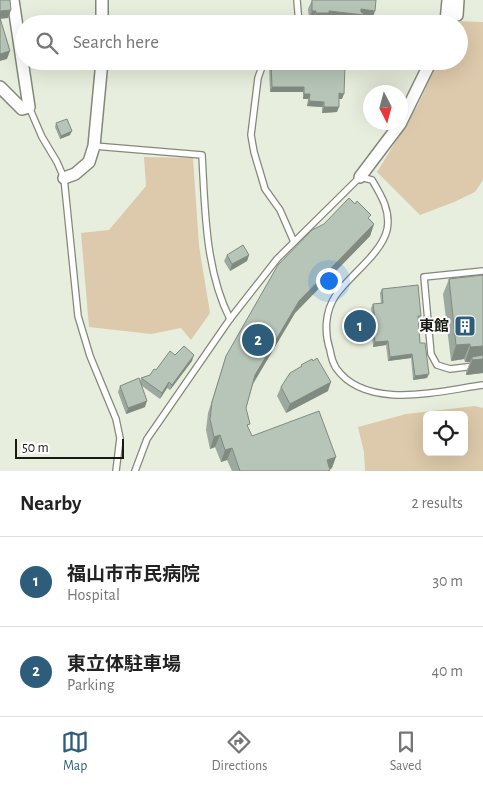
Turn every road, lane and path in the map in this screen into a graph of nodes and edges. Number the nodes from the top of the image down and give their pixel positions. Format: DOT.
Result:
graph roads {
  1 [pos="13,0"];
  2 [pos="102,0"];
  3 [pos="297,0"];
  4 [pos="448,0"];
  5 [pos="458,0"];
  6 [pos="15,15"];
  7 [pos="102,15"];
  8 [pos="298,15"];
  9 [pos="446,15"];
  10 [pos="457,15"];
  11 [pos="23,70"];
  12 [pos="101,70"];
  13 [pos="261,70"];
  14 [pos="427,70"];
  15 [pos="0,87"];
  16 [pos="29,107"];
  17 [pos="94,146"];
  18 [pos="360,177"];
  19 [pos="64,178"];
  20 [pos="294,242"];
  21 [pos="483,271"];
  22 [pos="230,319"];
  23 [pos="483,365"];
  24 [pos="483,385"];
  25 [pos="116,471"];
  26 [pos="135,471"];
  1 -- 6 [label="street"];
  2 -- 7 [label="street"];
  3 -- 8 [label="lane"];
  4 -- 9 [label="street"];
  5 -- 10 [label="street"];
  11 -- 16 [label="street"];
  12 -- 17 [label="street"];
  13 -- 20 [label="lane"];
  14 -- 18 [label="street"];
  15 -- 16 [label="street"];
  16 -- 19 [label="lane"];
  17 -- 19 [label="street"];
  17 -- 22 [label="lane"];
  18 -- 20 [label="lane"];
  18 -- 24 [label="lane"];
  19 -- 25 [label="lane"];
  20 -- 22 [label="lane"];
  21 -- 23 [label="lane"];
  22 -- 26 [label="lane"];
}
